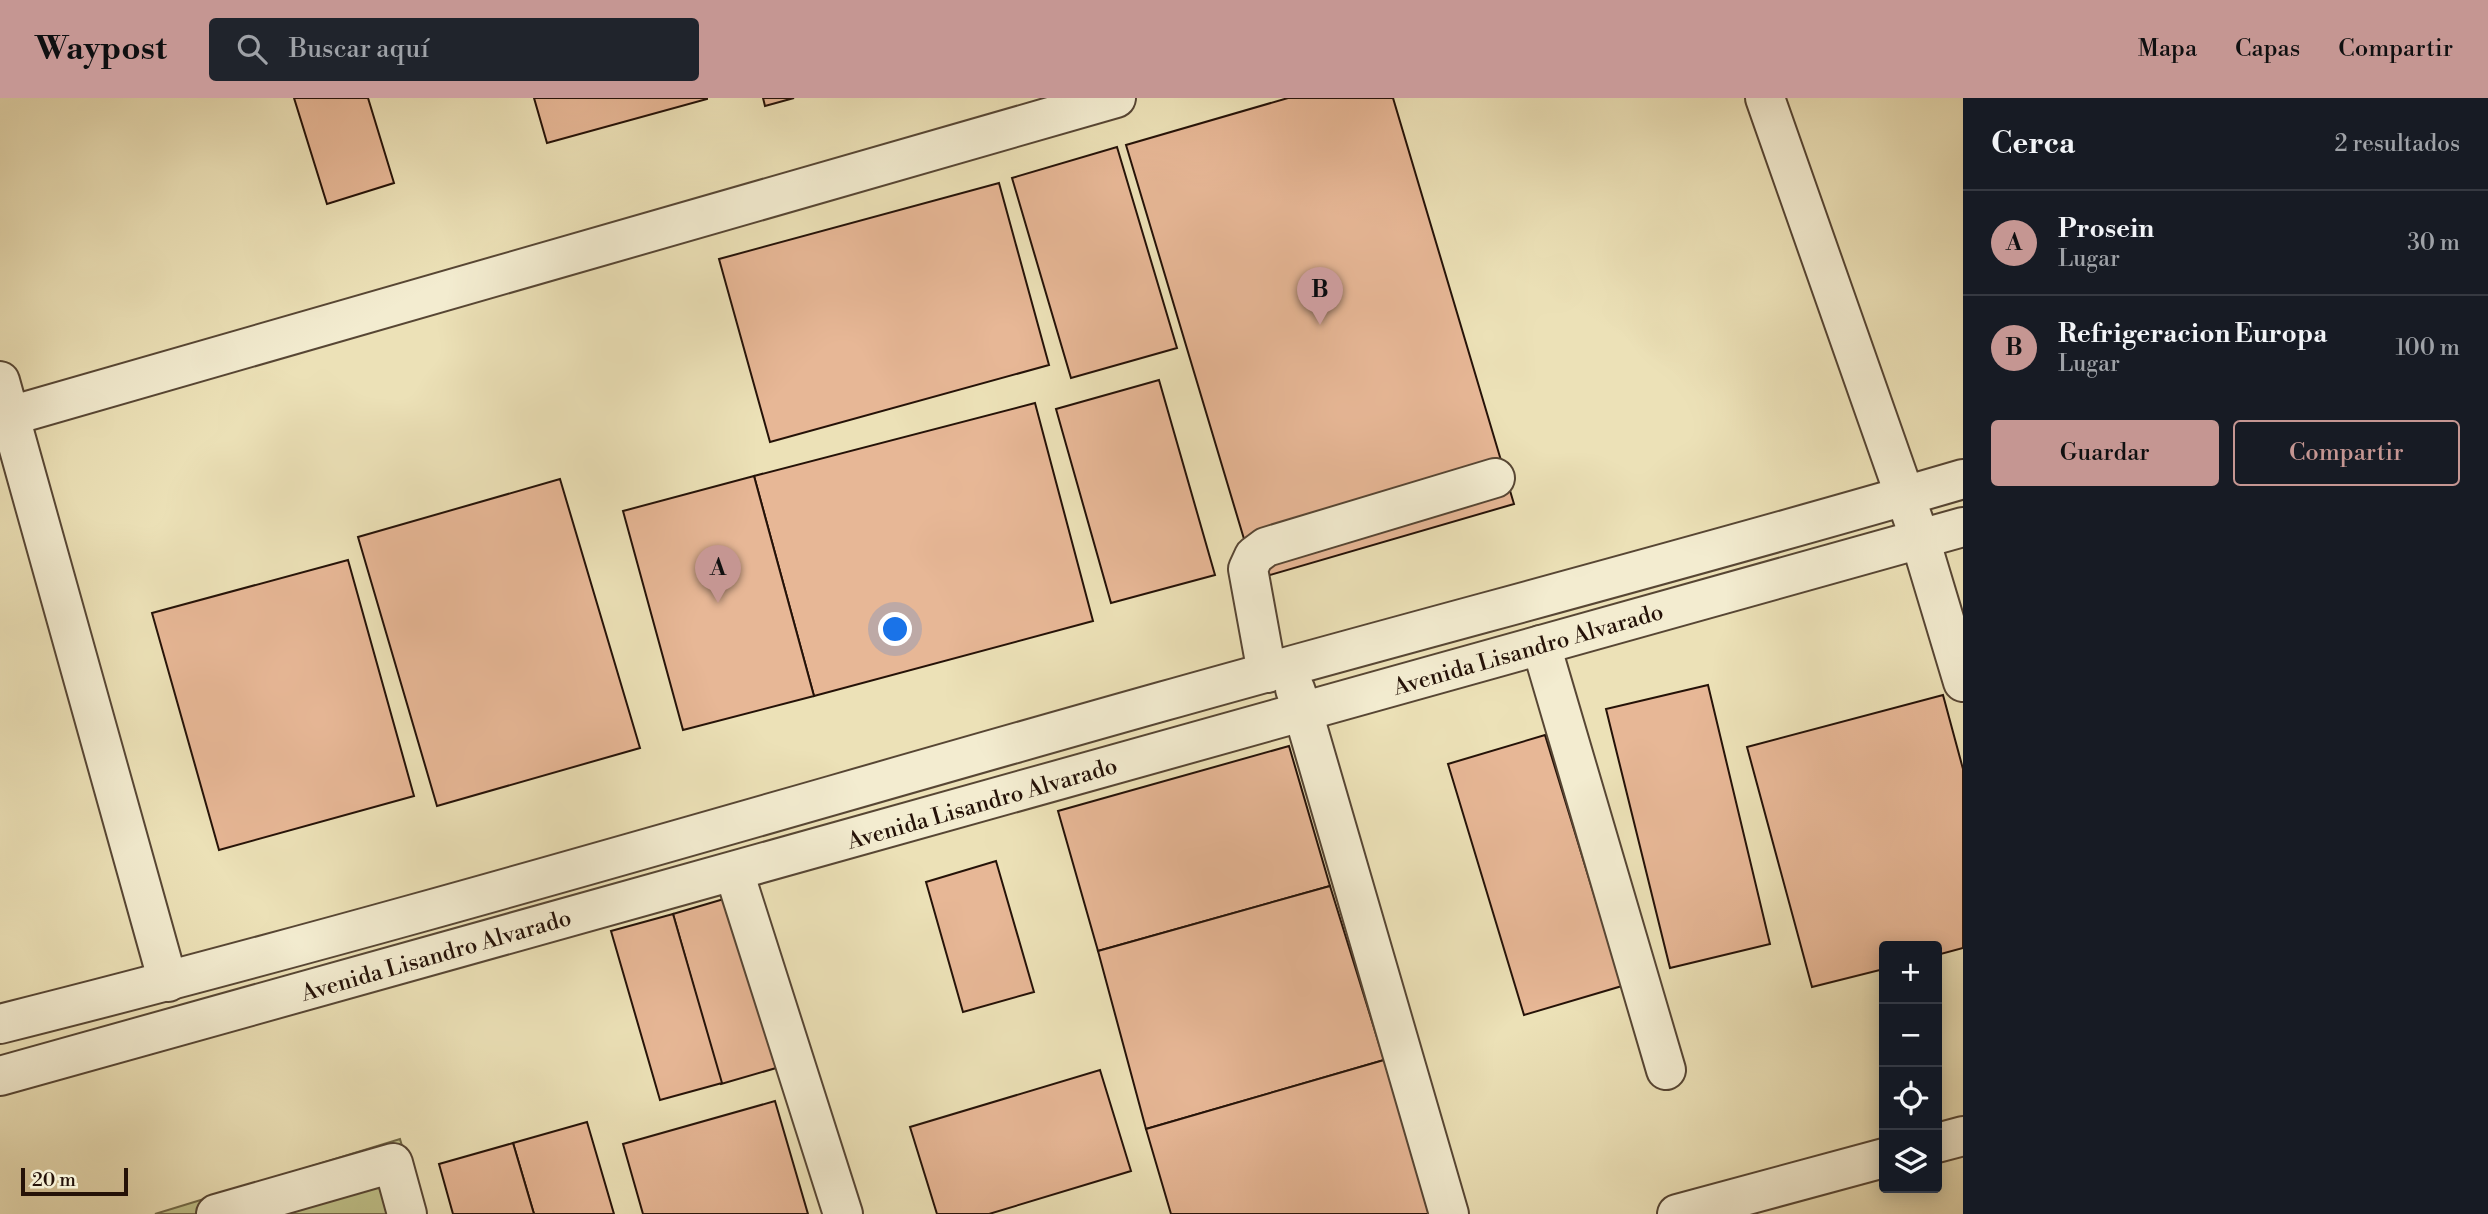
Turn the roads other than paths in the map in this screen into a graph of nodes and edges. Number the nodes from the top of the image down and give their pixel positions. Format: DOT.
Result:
graph roads {
  1 [pos="1116,98"];
  2 [pos="1765,98"];
  3 [pos="5,398"];
  4 [pos="1495,478"];
  5 [pos="1963,479"];
  6 [pos="1905,496"];
  7 [pos="1963,527"];
  8 [pos="1920,539"];
  9 [pos="1541,645"];
  10 [pos="1277,670"];
  11 [pos="1963,682"];
  12 [pos="1303,712"];
  13 [pos="734,872"];
  14 [pos="168,982"];
  15 [pos="0,1024"];
  16 [pos="1666,1070"];
  17 [pos="0,1076"];
  18 [pos="1963,1136"];
  19 [pos="1942,1142"];
  20 [pos="1879,1159"];
  21 [pos="216,1214"];
  22 [pos="407,1214"];
  23 [pos="843,1214"];
  24 [pos="1448,1214"];
  25 [pos="1678,1214"];
  1 -- 3 [label="street"];
  2 -- 6 [label="street"];
  3 -- 14 [label="street"];
  4 -- 10 [label="street"];
  5 -- 6 [label="street, Avenida Lisandro Alvarado"];
  6 -- 8 [label="street"];
  6 -- 10 [label="street, Avenida Lisandro Alvarado"];
  7 -- 8 [label="street, Avenida Lisandro Alvarado"];
  8 -- 9 [label="street, Avenida Lisandro Alvarado"];
  8 -- 11 [label="street"];
  9 -- 12 [label="street, Avenida Lisandro Alvarado"];
  9 -- 16 [label="street"];
  10 -- 12 [label="street"];
  10 -- 14 [label="street, Avenida Lisandro Alvarado"];
  12 -- 13 [label="street, Avenida Lisandro Alvarado"];
  12 -- 24 [label="street"];
  13 -- 17 [label="street, Avenida Lisandro Alvarado"];
  13 -- 23 [label="street"];
  14 -- 15 [label="street, Avenida Lisandro Alvarado"];
  18 -- 19 [label="street"];
  20 -- 25 [label="street"];
  21 -- 22 [label="street"];
}
